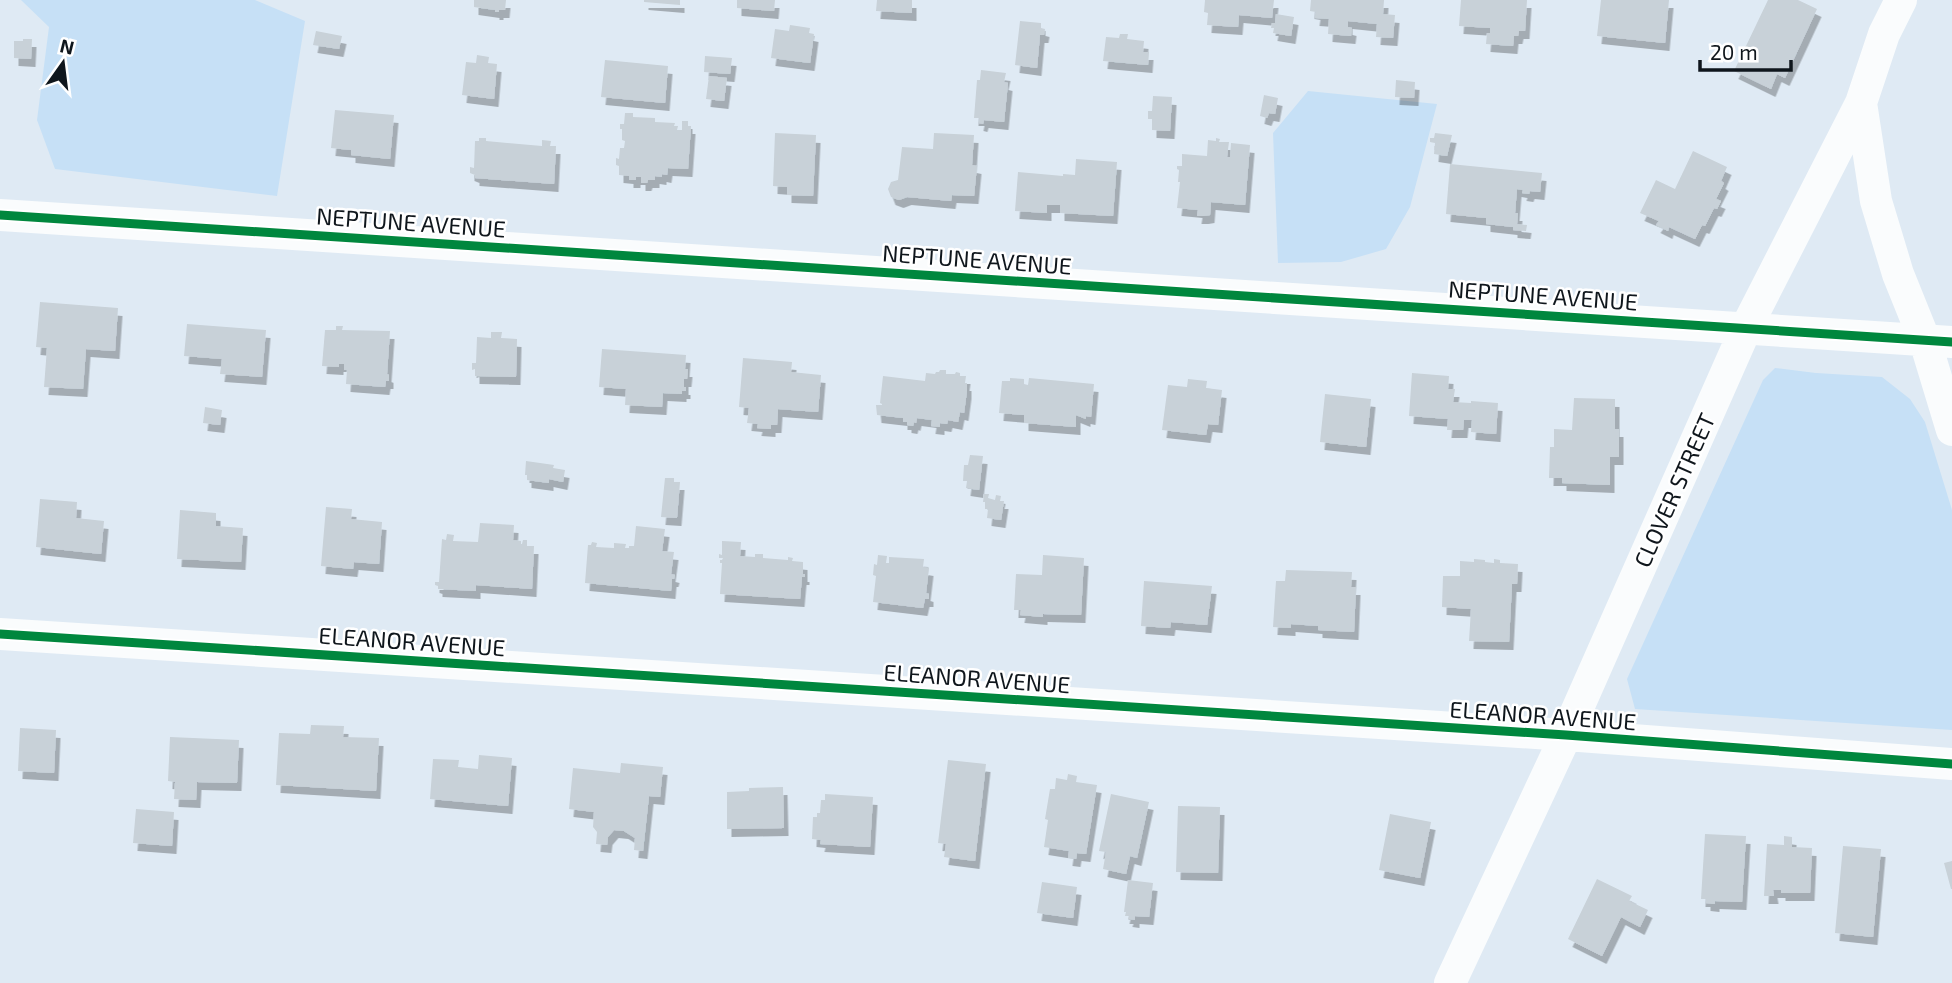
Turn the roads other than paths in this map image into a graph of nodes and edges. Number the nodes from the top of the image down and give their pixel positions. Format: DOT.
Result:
graph roads {
  1 [pos="1901,0"];
  2 [pos="1861,103"];
  3 [pos="0,215"];
  4 [pos="1746,328"];
  5 [pos="1938,341"];
  6 [pos="1952,430"];
  7 [pos="0,634"];
  8 [pos="1566,735"];
  9 [pos="1952,764"];
  10 [pos="1450,983"];
  1 -- 2 [label="street, CLOVER STREET"];
  2 -- 4 [label="street, CLOVER STREET"];
  2 -- 5 [label="street"];
  3 -- 4 [label="street, NEPTUNE AVENUE"];
  4 -- 5 [label="street, NEPTUNE AVENUE"];
  4 -- 8 [label="street, CLOVER STREET"];
  5 -- 6 [label="street"];
  7 -- 8 [label="street, ELEANOR AVENUE"];
  8 -- 9 [label="street, ELEANOR AVENUE"];
  8 -- 10 [label="street, CLOVER STREET"];
}
